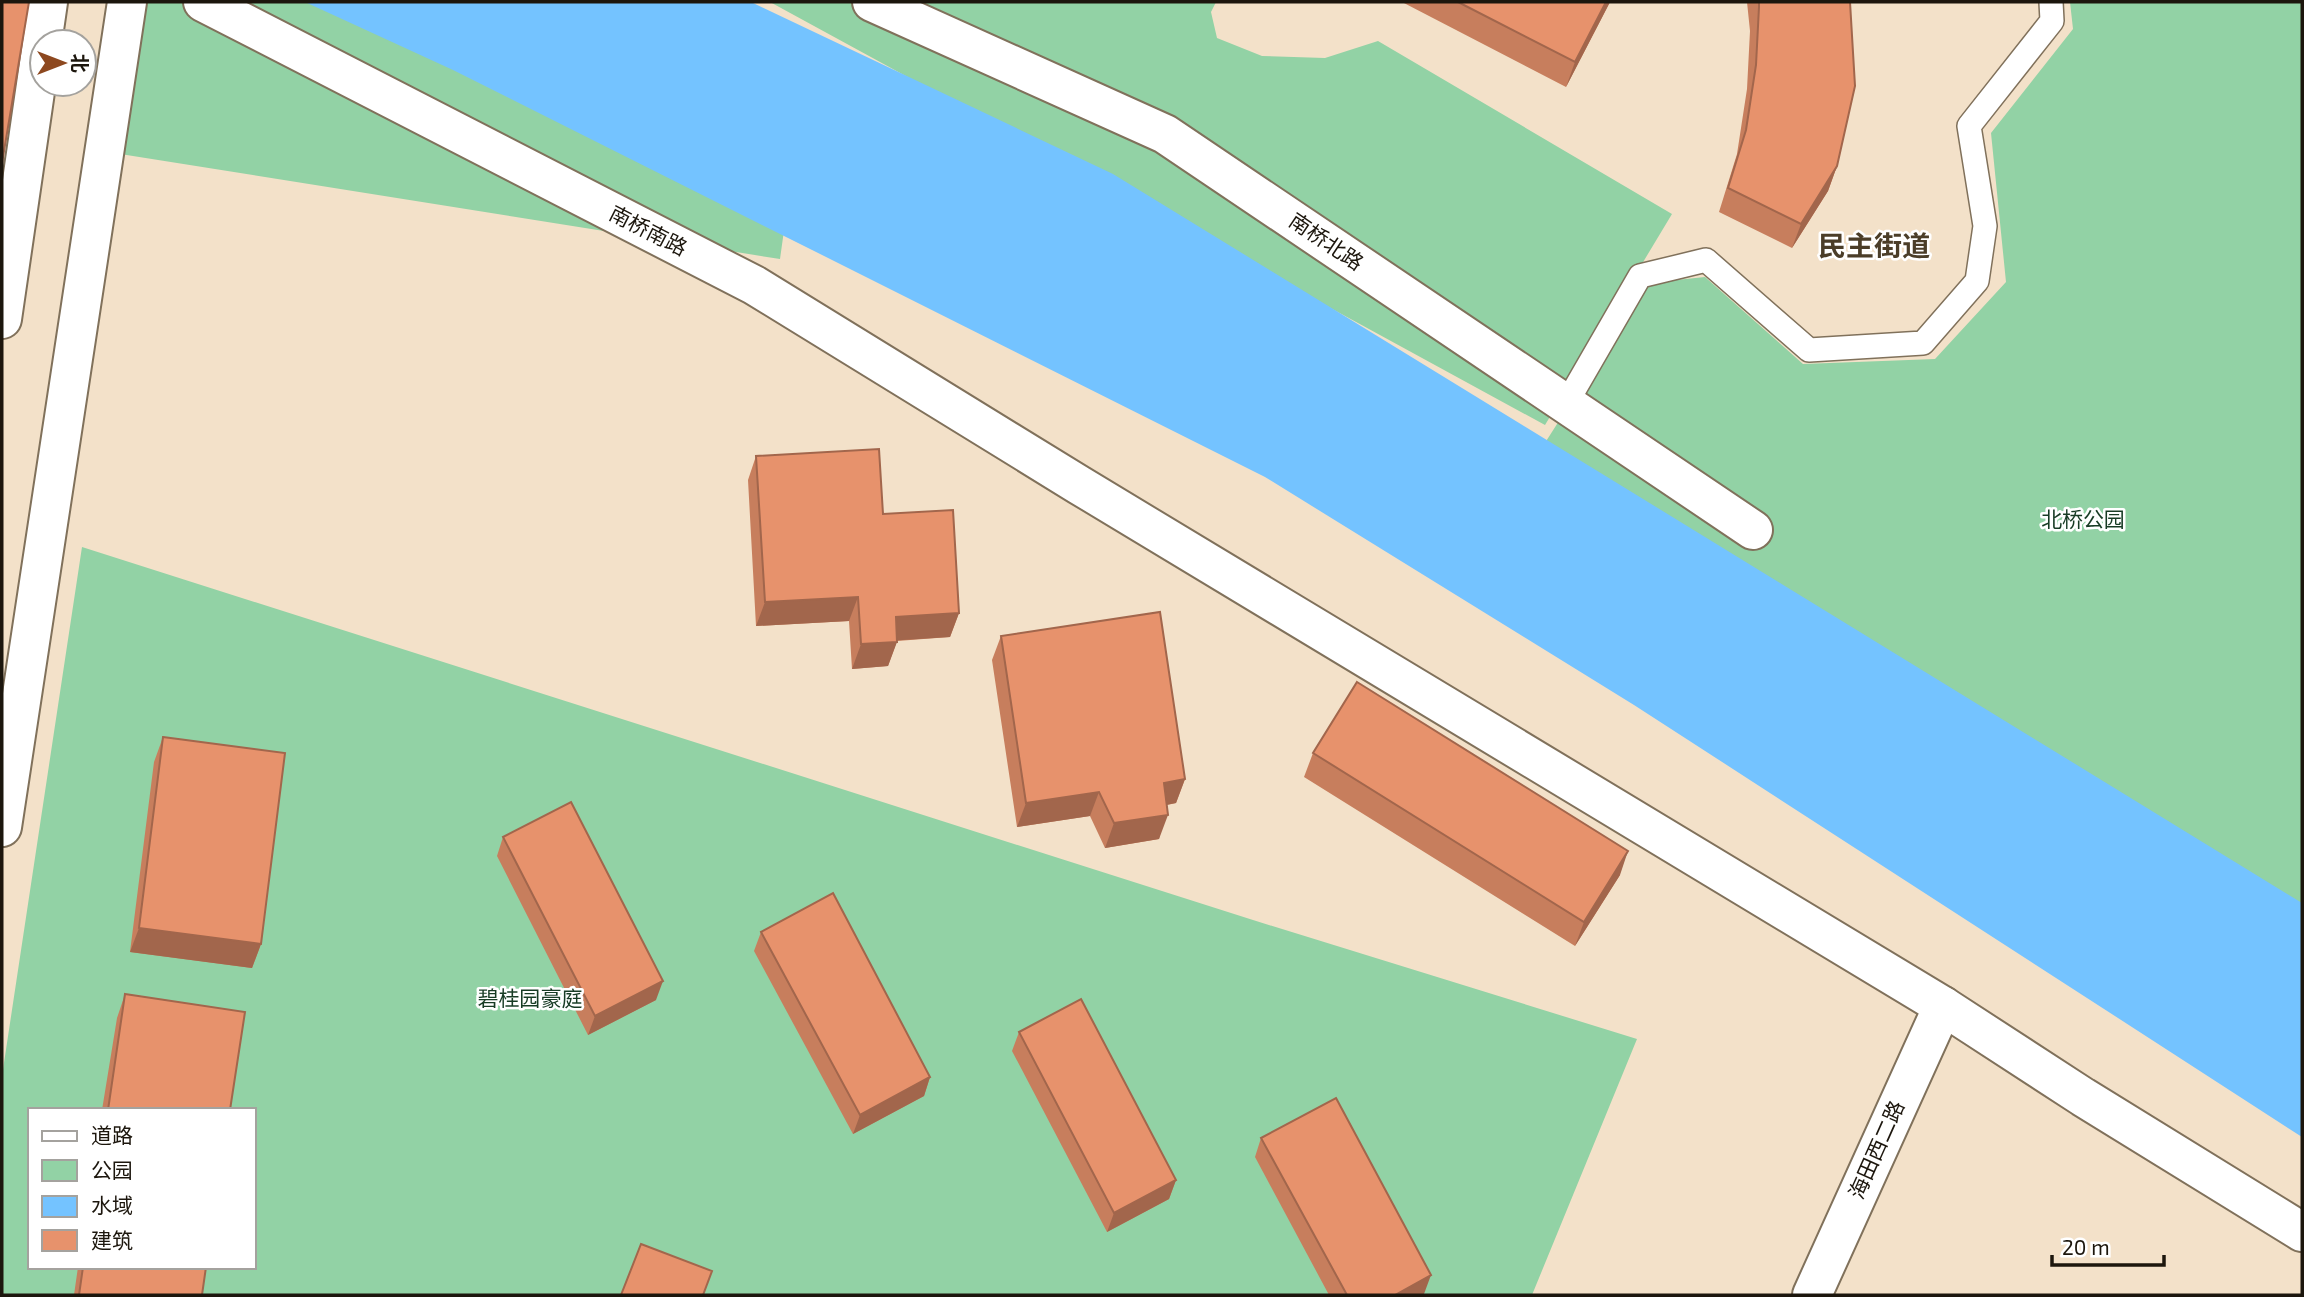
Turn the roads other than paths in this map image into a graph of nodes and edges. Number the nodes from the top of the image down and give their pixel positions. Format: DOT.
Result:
graph roads {
  1 [pos="48,2"];
  2 [pos="127,2"];
  3 [pos="203,2"];
  4 [pos="872,2"];
  5 [pos="2051,2"];
  6 [pos="7,251"];
  7 [pos="2,319"];
  8 [pos="1566,404"];
  9 [pos="1753,530"];
  10 [pos="2,827"];
  11 [pos="1943,1006"];
  12 [pos="2302,1232"];
  13 [pos="1812,1295"];
  1 -- 6 [label="street"];
  2 -- 10 [label="street"];
  3 -- 11 [label="street, 南桥南路"];
  4 -- 8 [label="street, 南桥北路"];
  5 -- 8 [label="lane"];
  6 -- 7 [label="street"];
  8 -- 9 [label="street, 南桥北路"];
  11 -- 12 [label="street, 南桥南路"];
  11 -- 13 [label="street, 海田西二路"];
}
